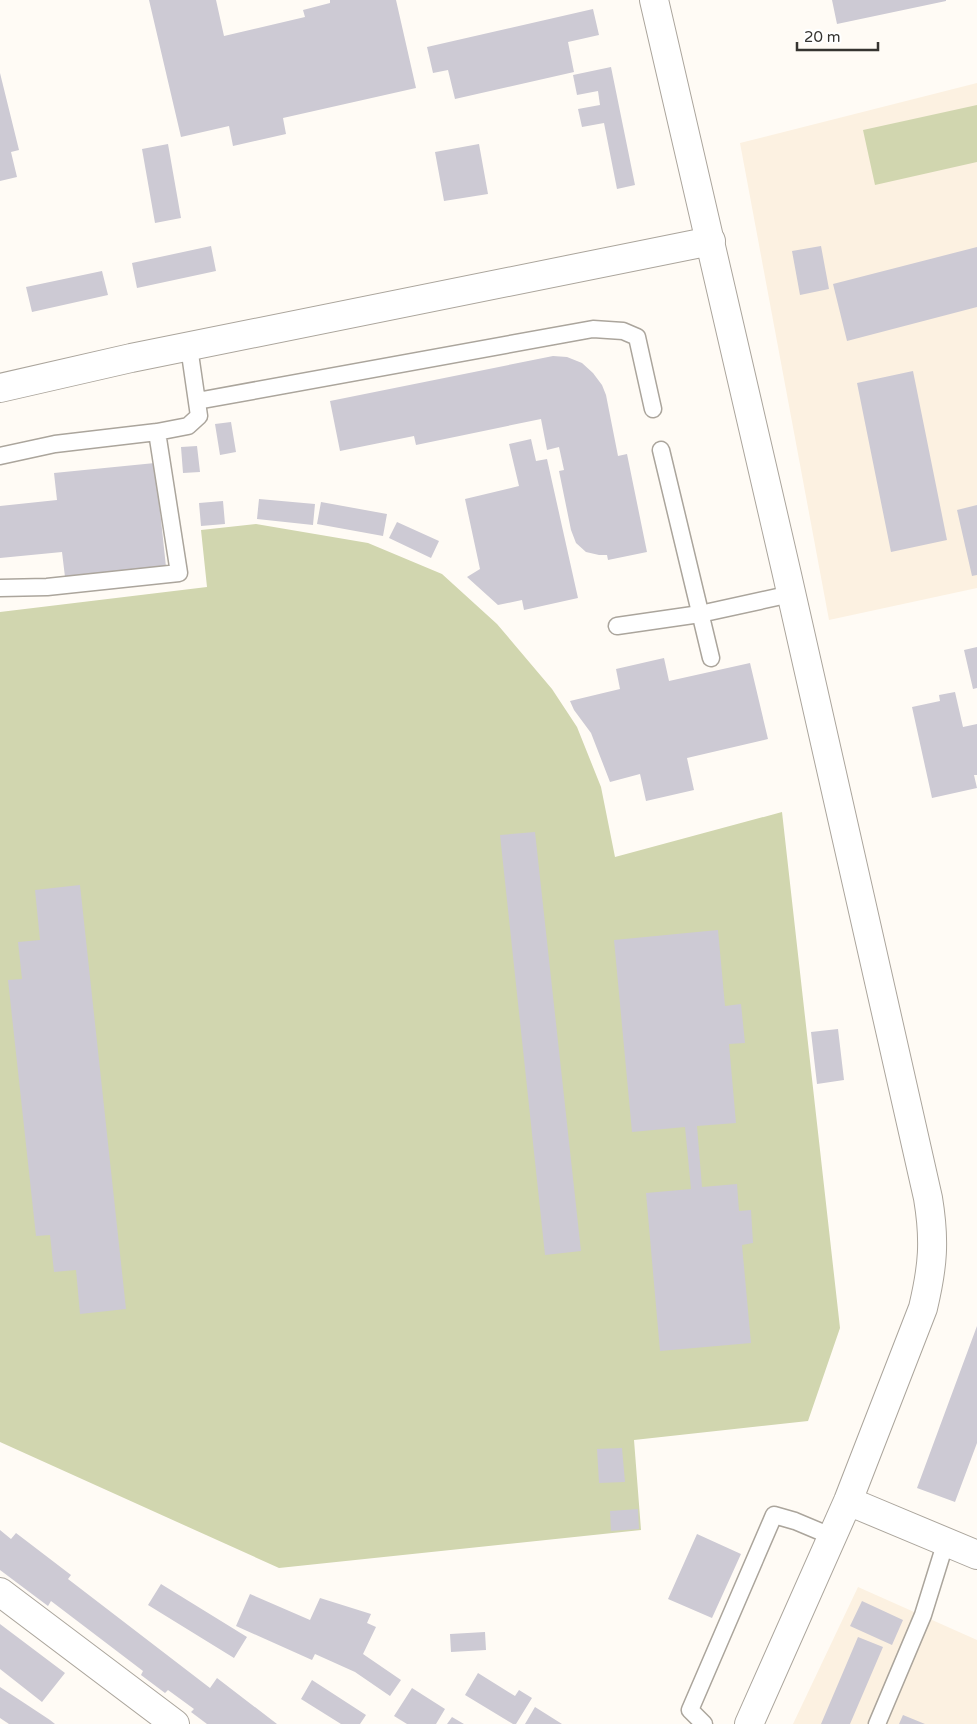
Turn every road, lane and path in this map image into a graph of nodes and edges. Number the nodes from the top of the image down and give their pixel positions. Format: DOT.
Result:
graph roads {
  1 [pos="654,0"];
  2 [pos="711,241"];
  3 [pos="189,347"];
  4 [pos="0,388"];
  5 [pos="197,400"];
  6 [pos="653,409"];
  7 [pos="157,432"];
  8 [pos="661,450"];
  9 [pos="0,456"];
  10 [pos="0,588"];
  11 [pos="791,594"];
  12 [pos="700,614"];
  13 [pos="617,626"];
  14 [pos="711,658"];
  15 [pos="848,1502"];
  16 [pos="833,1537"];
  17 [pos="946,1541"];
  18 [pos="977,1555"];
  19 [pos="0,1592"];
  20 [pos="175,1724"];
  21 [pos="704,1724"];
  22 [pos="749,1724"];
  23 [pos="877,1724"];
  1 -- 2 [label="street"];
  2 -- 3 [label="street"];
  2 -- 11 [label="street"];
  3 -- 4 [label="street"];
  3 -- 5 [label="lane"];
  5 -- 6 [label="lane"];
  5 -- 7 [label="lane"];
  7 -- 9 [label="lane"];
  7 -- 10 [label="lane"];
  8 -- 12 [label="lane"];
  11 -- 12 [label="lane"];
  11 -- 15 [label="street"];
  12 -- 13 [label="lane"];
  12 -- 14 [label="lane"];
  15 -- 16 [label="street"];
  15 -- 17 [label="street"];
  16 -- 21 [label="lane"];
  16 -- 22 [label="street"];
  17 -- 18 [label="street"];
  17 -- 23 [label="lane"];
  19 -- 20 [label="street"];
}
